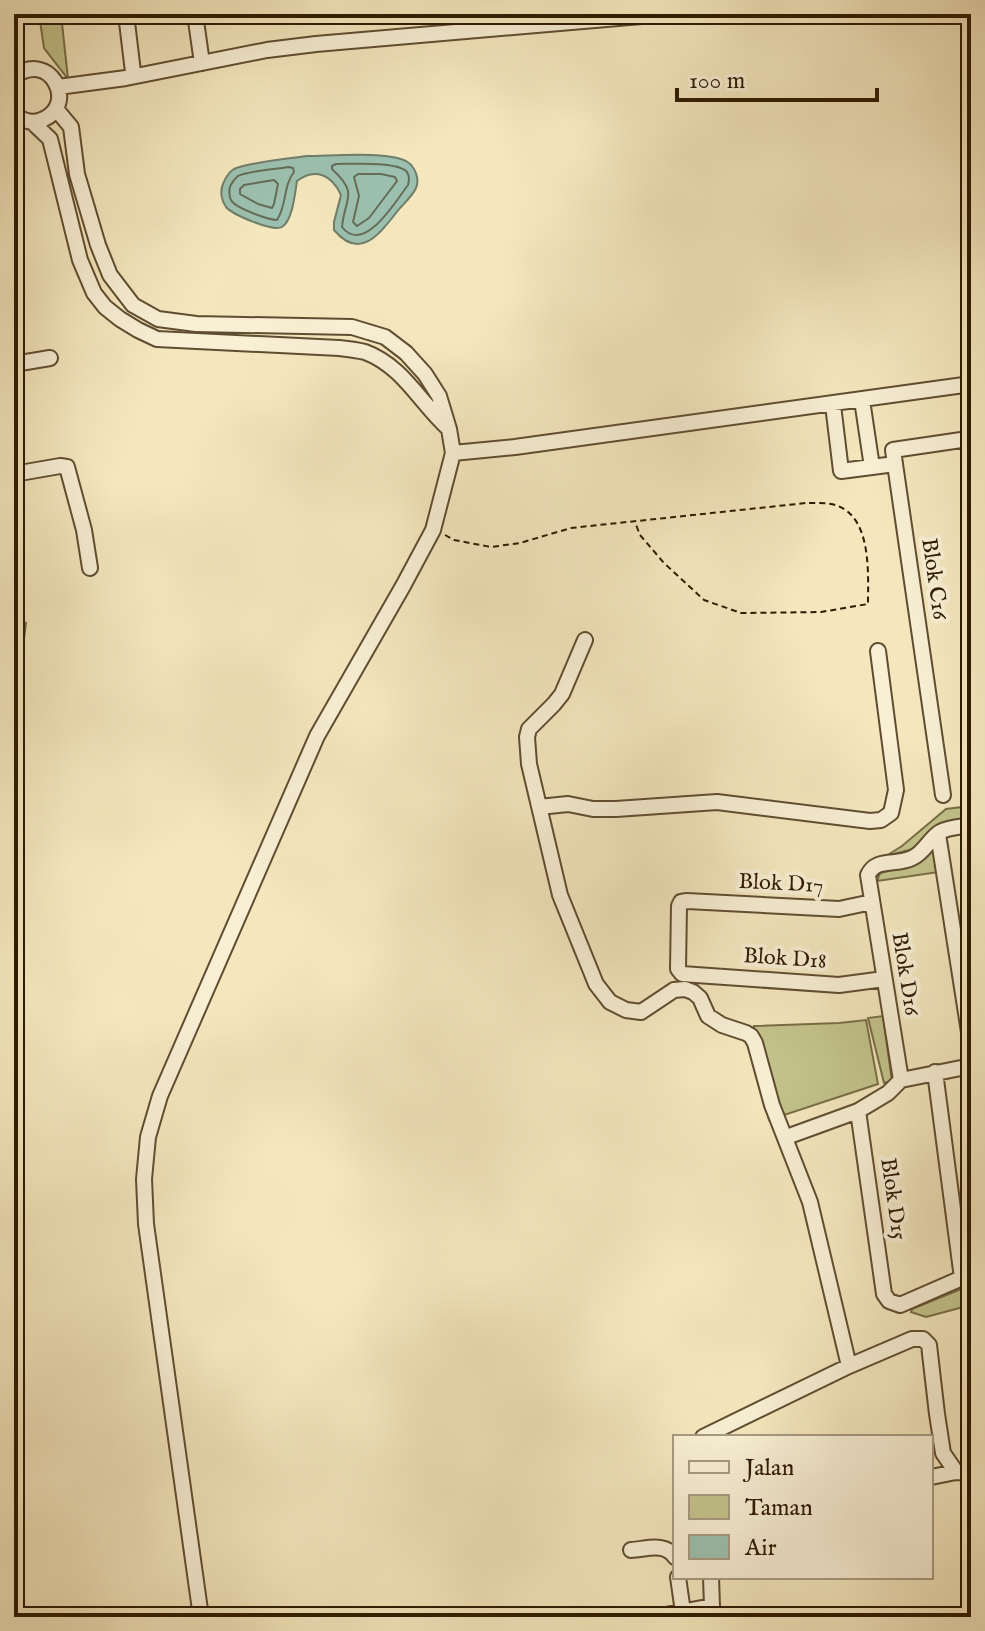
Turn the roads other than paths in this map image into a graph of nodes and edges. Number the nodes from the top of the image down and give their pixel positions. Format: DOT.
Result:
graph roads {
  1 [pos="126,14"];
  2 [pos="195,14"];
  3 [pos="665,14"];
  4 [pos="621,16"];
  5 [pos="202,63"];
  6 [pos="15,72"];
  7 [pos="133,72"];
  8 [pos="58,87"];
  9 [pos="56,109"];
  10 [pos="14,114"];
  11 [pos="32,122"];
  12 [pos="50,358"];
  13 [pos="14,364"];
  14 [pos="971,384"];
  15 [pos="862,400"];
  16 [pos="833,405"];
  17 [pos="449,429"];
  18 [pos="970,451"];
  19 [pos="453,453"];
  20 [pos="895,464"];
  21 [pos="872,467"];
  22 [pos="14,474"];
  23 [pos="90,568"];
  24 [pos="585,640"];
  25 [pos="878,651"];
  26 [pos="943,795"];
  27 [pos="539,807"];
  28 [pos="971,825"];
  29 [pos="938,834"];
  30 [pos="872,902"];
  31 [pos="682,974"];
  32 [pos="884,979"];
  33 [pos="971,1045"];
  34 [pos="971,1066"];
  35 [pos="935,1072"];
  36 [pos="901,1080"];
  37 [pos="858,1111"];
  38 [pos="792,1135"];
  39 [pos="966,1276"];
  40 [pos="849,1366"];
  41 [pos="707,1435"];
  42 [pos="963,1472"];
  43 [pos="933,1477"];
  44 [pos="631,1550"];
  45 [pos="673,1554"];
  46 [pos="678,1579"];
  47 [pos="711,1579"];
  48 [pos="683,1612"];
  49 [pos="714,1612"];
  50 [pos="201,1617"];
  51 [pos="655,1617"];
  1 -- 7 [label="street"];
  2 -- 5 [label="street"];
  3 -- 4 [label="street"];
  4 -- 5 [label="street"];
  5 -- 8 [label="street"];
  6 -- 8 [label="street"];
  8 -- 9 [label="street"];
  9 -- 11 [label="street"];
  9 -- 17 [label="street"];
  10 -- 11 [label="street"];
  11 -- 17 [label="street"];
  12 -- 13 [label="street"];
  14 -- 15 [label="street"];
  15 -- 16 [label="street"];
  15 -- 21 [label="street"];
  16 -- 19 [label="street"];
  16 -- 21 [label="street"];
  17 -- 19 [label="street"];
  18 -- 20 [label="street"];
  19 -- 50 [label="street"];
  20 -- 21 [label="street"];
  20 -- 26 [label="street, Blok C16"];
  22 -- 23 [label="street"];
  24 -- 27 [label="street"];
  25 -- 27 [label="street"];
  27 -- 40 [label="street"];
  28 -- 29 [label="street"];
  29 -- 30 [label="street, Blok D16"];
  29 -- 33 [label="street"];
  30 -- 31 [label="street, Blok D17"];
  30 -- 32 [label="street, Blok D16"];
  31 -- 32 [label="street, Blok D18"];
  32 -- 36 [label="street, Blok D16"];
  34 -- 35 [label="street"];
  35 -- 36 [label="street"];
  35 -- 39 [label="street"];
  36 -- 37 [label="street"];
  37 -- 38 [label="street"];
  37 -- 39 [label="street, Blok D15"];
  40 -- 41 [label="street"];
  40 -- 42 [label="street"];
  42 -- 43 [label="street"];
  44 -- 45 [label="street"];
  46 -- 48 [label="street"];
  47 -- 49 [label="street"];
  48 -- 49 [label="street"];
  48 -- 51 [label="street"];
}
